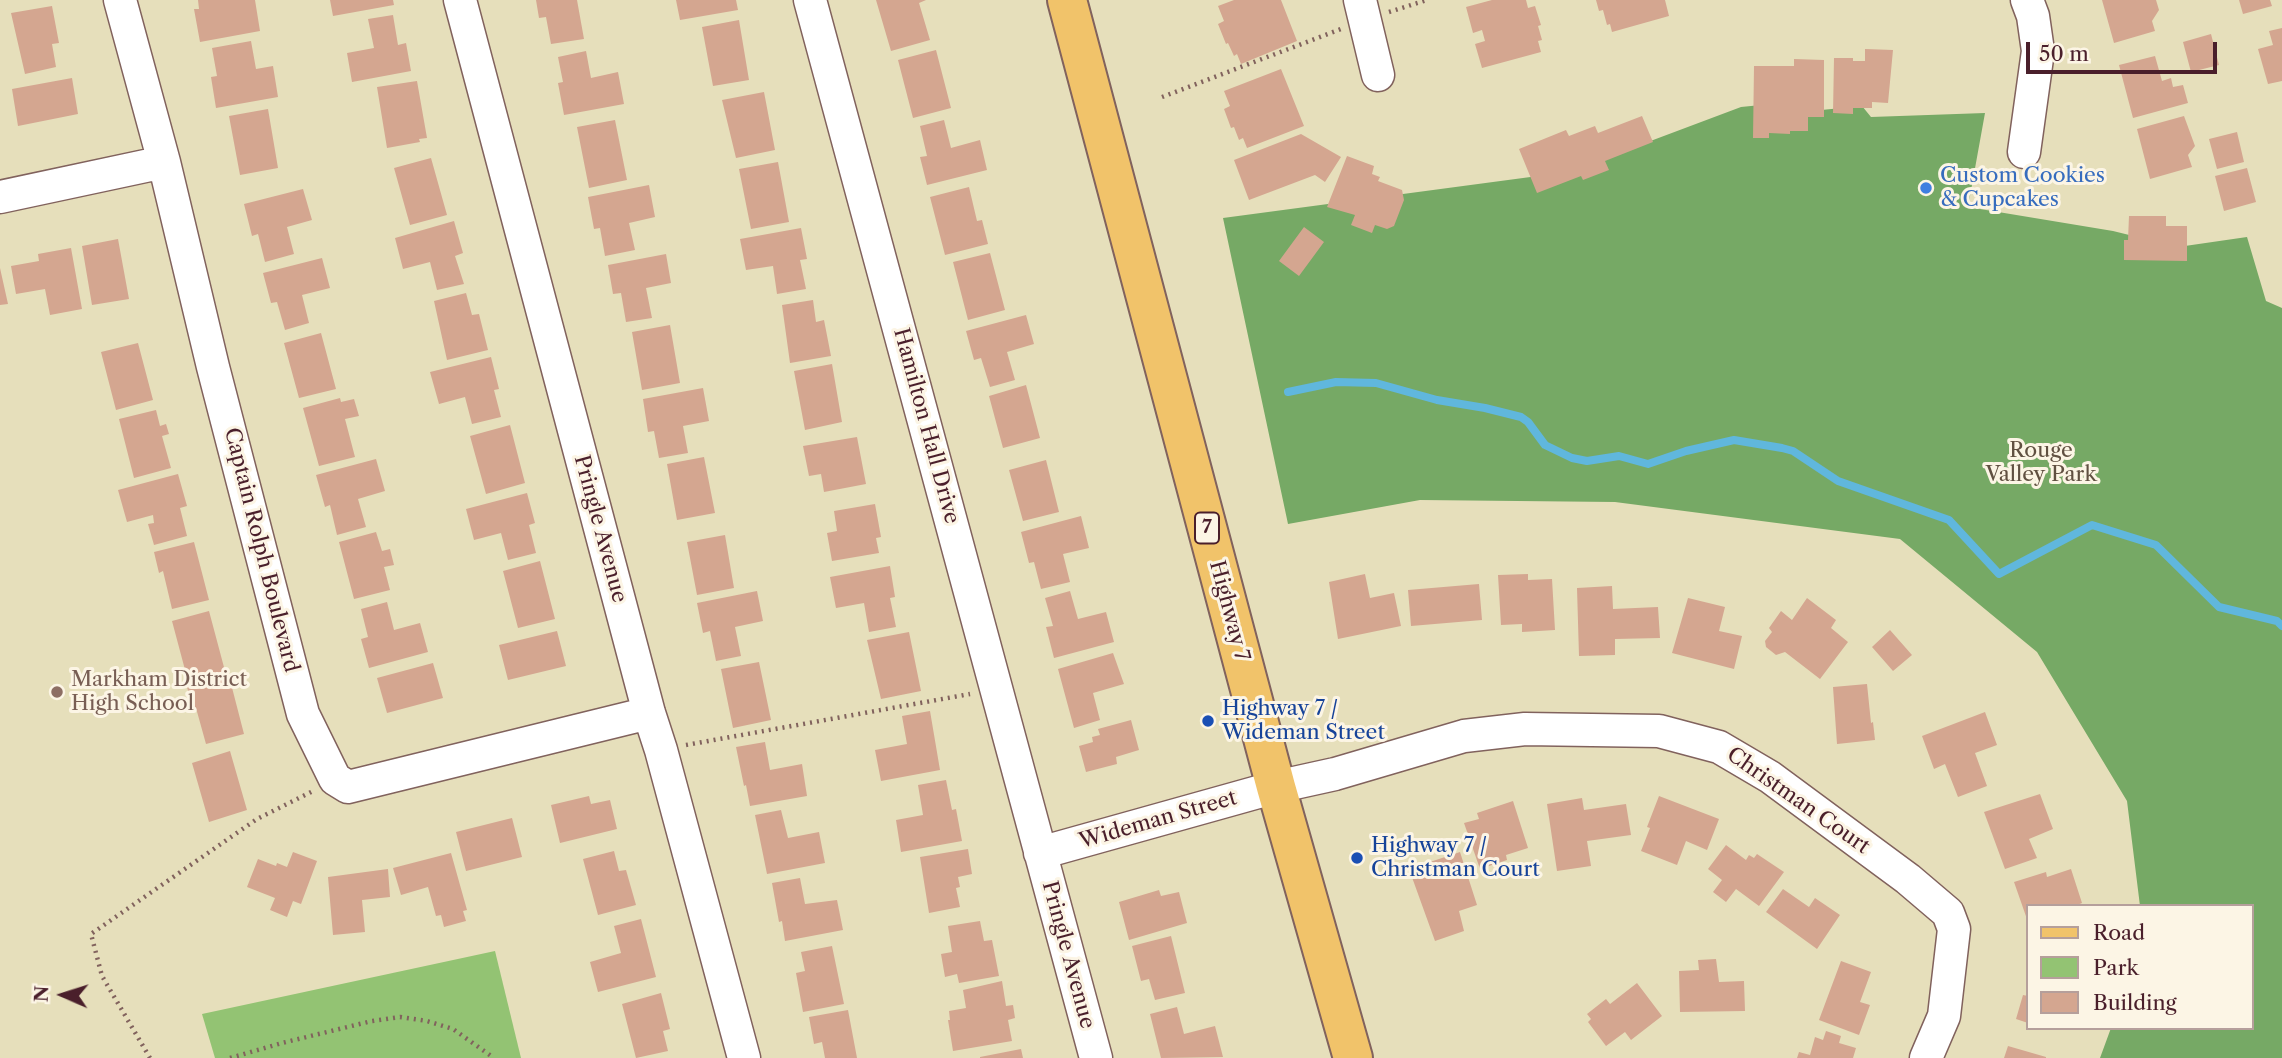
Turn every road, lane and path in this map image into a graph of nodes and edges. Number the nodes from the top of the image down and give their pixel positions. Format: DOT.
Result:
graph roads {
  1 [pos="120,0"];
  2 [pos="460,0"];
  3 [pos="810,0"];
  4 [pos="1068,0"];
  5 [pos="1427,0"];
  6 [pos="2027,0"];
  7 [pos="1362,10"];
  8 [pos="1378,75"];
  9 [pos="1162,97"];
  10 [pos="2024,152"];
  11 [pos="164,162"];
  12 [pos="0,197"];
  13 [pos="997,689"];
  14 [pos="649,713"];
  15 [pos="661,750"];
  16 [pos="335,779"];
  17 [pos="1276,787"];
  18 [pos="1040,853"];
  19 [pos="150,1058"];
  20 [pos="230,1058"];
  21 [pos="495,1058"];
  22 [pos="744,1058"];
  23 [pos="1096,1058"];
  24 [pos="1353,1058"];
  25 [pos="1926,1058"];
  1 -- 11 [label="street, Captain Rolph Boulevard"];
  2 -- 14 [label="street, Pringle Avenue"];
  3 -- 13 [label="street, Hamilton Hall Drive"];
  4 -- 17 [label="main road, Highway 7 / 7"];
  5 -- 7 [label="path"];
  6 -- 10 [label="street"];
  7 -- 8 [label="street"];
  7 -- 9 [label="path"];
  11 -- 12 [label="street"];
  11 -- 16 [label="street, Captain Rolph Boulevard"];
  13 -- 15 [label="path"];
  13 -- 18 [label="street, Hamilton Hall Drive"];
  14 -- 15 [label="street, Pringle Avenue"];
  14 -- 16 [label="street"];
  15 -- 22 [label="street, Pringle Avenue"];
  16 -- 19 [label="path"];
  17 -- 18 [label="street, Wideman Street"];
  17 -- 24 [label="main road, Highway 7 / 7"];
  17 -- 25 [label="street, Christman Court"];
  18 -- 23 [label="street, Pringle Avenue"];
  20 -- 21 [label="path"];
}
